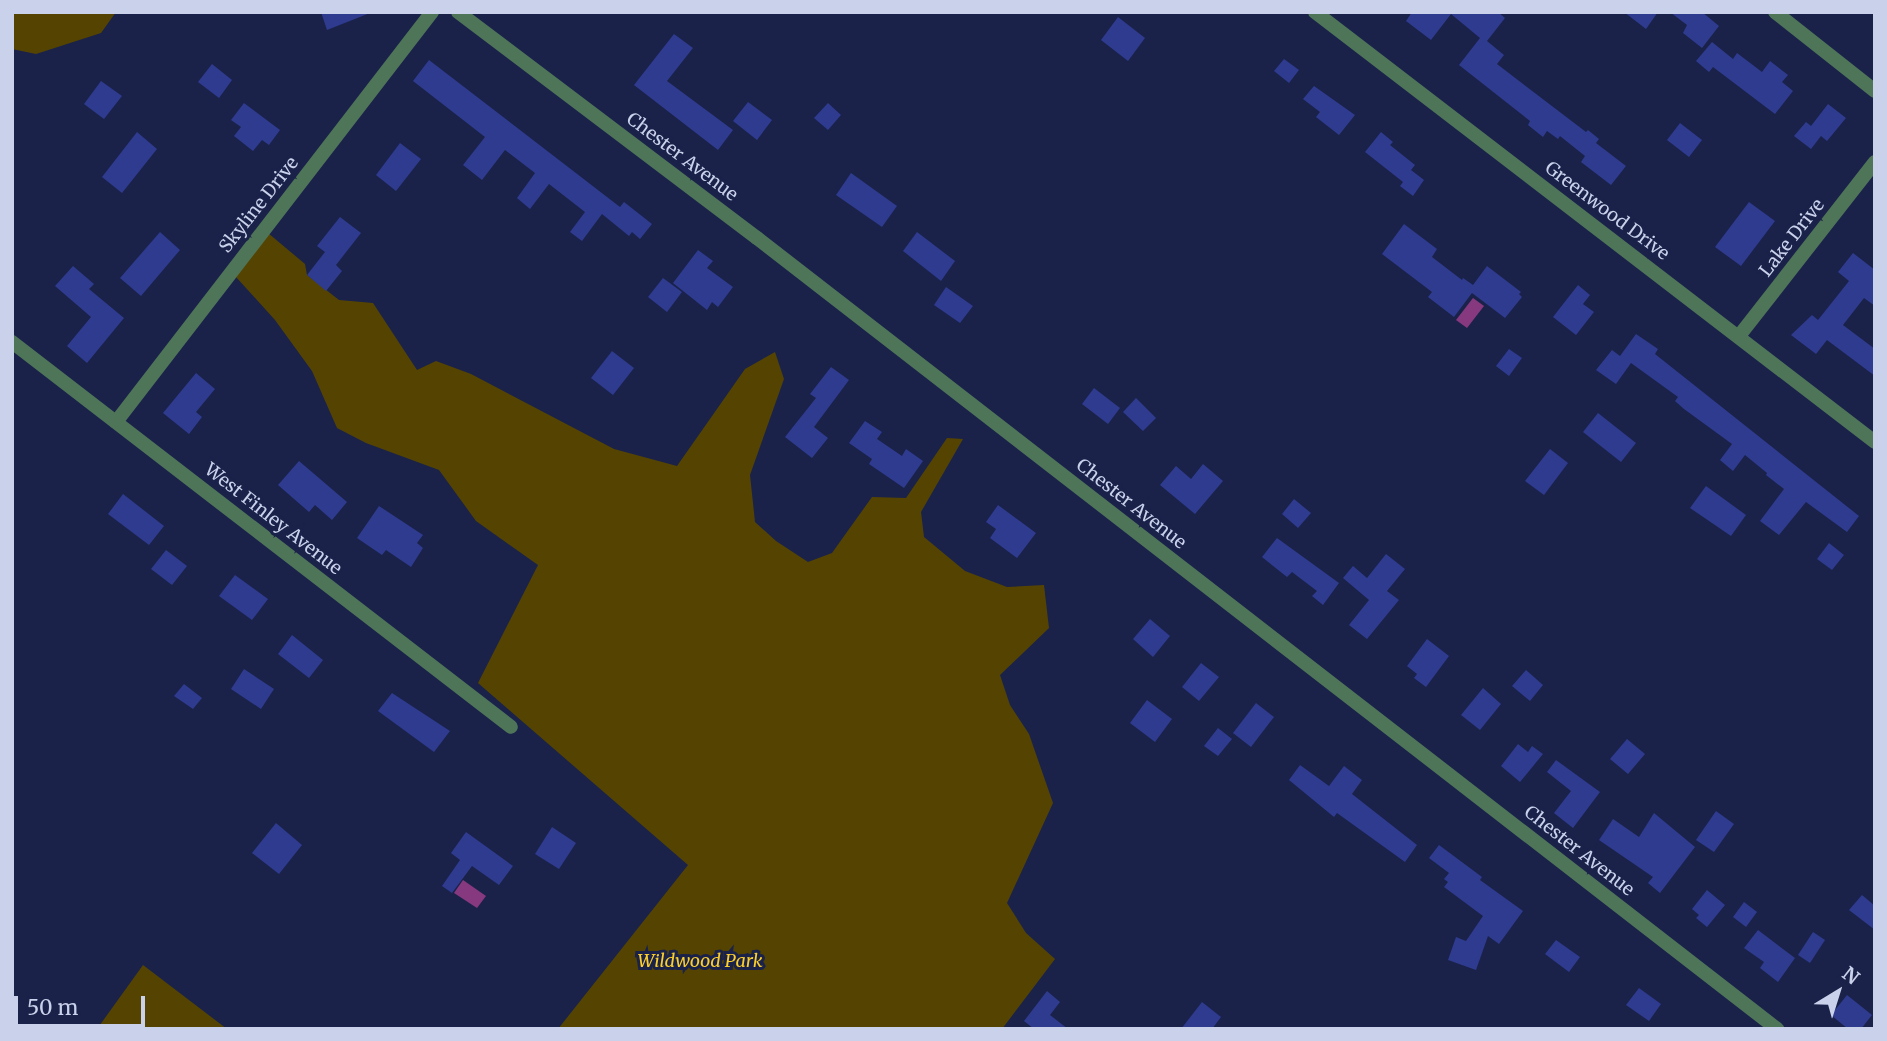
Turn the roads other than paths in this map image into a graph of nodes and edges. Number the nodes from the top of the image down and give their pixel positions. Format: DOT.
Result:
graph roads {
  1 [pos="432,12"];
  2 [pos="458,12"];
  3 [pos="1315,12"];
  4 [pos="1775,12"];
  5 [pos="1875,91"];
  6 [pos="1875,162"];
  7 [pos="1739,336"];
  8 [pos="12,342"];
  9 [pos="116,422"];
  10 [pos="1875,442"];
  11 [pos="511,727"];
  12 [pos="1777,1029"];
  1 -- 9 [label="street, Skyline Drive"];
  2 -- 12 [label="street, Chester Avenue"];
  3 -- 7 [label="street, Greenwood Drive"];
  4 -- 5 [label="street"];
  6 -- 7 [label="street, Lake Drive"];
  7 -- 10 [label="street, Greenwood Drive"];
  8 -- 9 [label="street, West Finley Avenue"];
  9 -- 11 [label="street, West Finley Avenue"];
}
